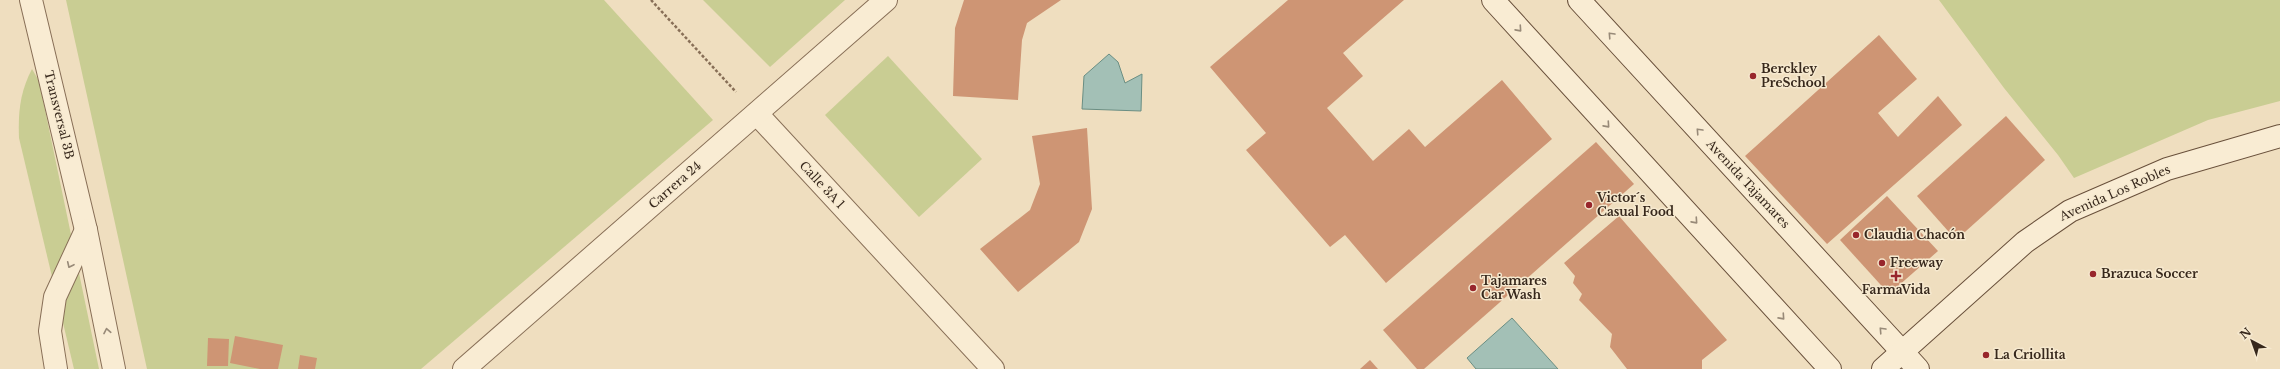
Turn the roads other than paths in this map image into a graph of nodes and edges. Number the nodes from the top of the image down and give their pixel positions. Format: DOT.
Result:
graph roads {
  1 [pos="31,0"];
  2 [pos="886,0"];
  3 [pos="1493,0"];
  4 [pos="1579,0"];
  5 [pos="757,114"];
  6 [pos="2280,136"];
  7 [pos="86,230"];
  8 [pos="1902,351"];
  9 [pos="56,369"];
  10 [pos="114,369"];
  11 [pos="464,369"];
  12 [pos="993,369"];
  13 [pos="1830,369"];
  14 [pos="1883,369"];
  15 [pos="1918,369"];
  1 -- 7 [label="street, Transversal 3B"];
  2 -- 5 [label="street, Carrera 24"];
  3 -- 13 [label="street, one-way"];
  8 -- 4 [label="street, Avenida Tajamares, one-way"];
  5 -- 11 [label="street, Carrera 24"];
  5 -- 12 [label="street, Calle 3A 1"];
  6 -- 8 [label="street, Avenida Los Robles"];
  7 -- 9 [label="street, one-way"];
  10 -- 7 [label="street, Transversal 3B, one-way"];
  8 -- 14 [label="street, Avenida Los Robles"];
  8 -- 15 [label="street, Avenida Tajamares"];
}
